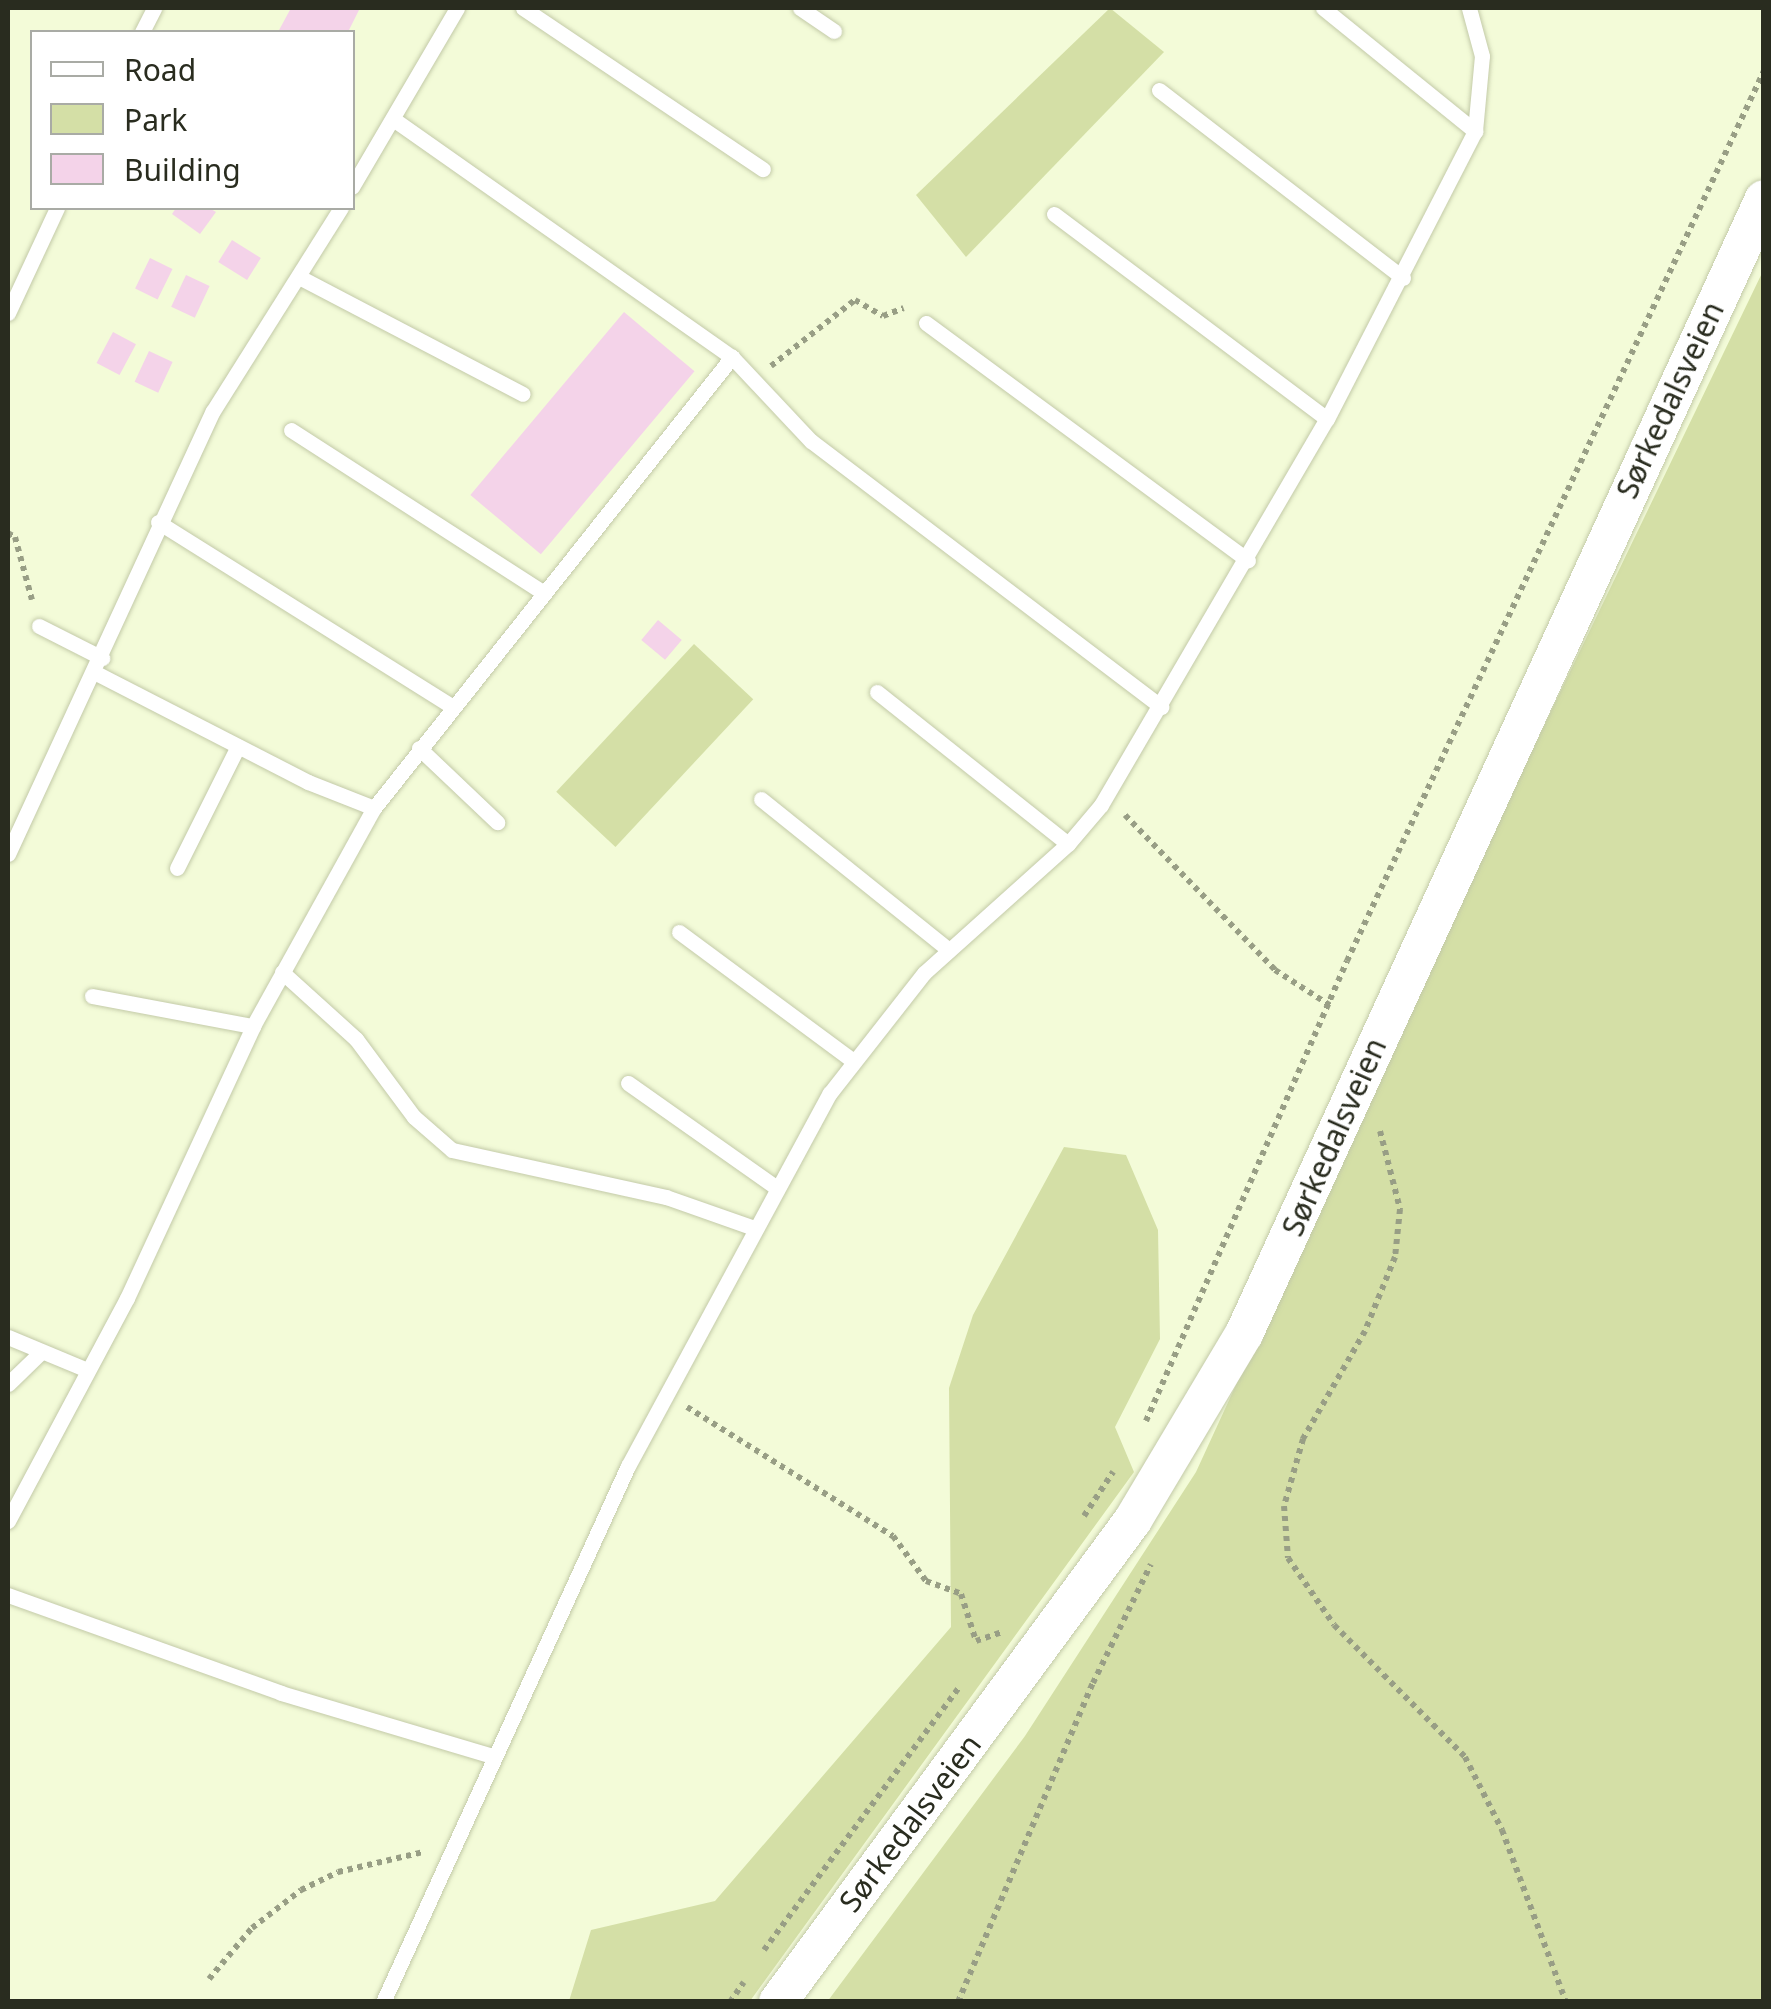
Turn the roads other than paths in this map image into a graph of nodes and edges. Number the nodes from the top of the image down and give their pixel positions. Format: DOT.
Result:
graph roads {
  1 [pos="457,8"];
  2 [pos="523,8"];
  3 [pos="800,8"];
  4 [pos="1322,8"];
  5 [pos="1469,8"];
  6 [pos="834,31"];
  7 [pos="1160,90"];
  8 [pos="396,121"];
  9 [pos="1475,131"];
  10 [pos="763,169"];
  11 [pos="355,183"];
  12 [pos="1764,199"];
  13 [pos="55,210"];
  14 [pos="341,210"];
  15 [pos="1054,214"];
  16 [pos="300,278"];
  17 [pos="1404,278"];
  18 [pos="8,313"];
  19 [pos="926,324"];
  20 [pos="732,356"];
  21 [pos="522,394"];
  22 [pos="1327,419"];
  23 [pos="291,430"];
  24 [pos="158,522"];
  25 [pos="1248,560"];
  26 [pos="541,591"];
  27 [pos="39,626"];
  28 [pos="99,666"];
  29 [pos="877,692"];
  30 [pos="1161,707"];
  31 [pos="453,708"];
  32 [pos="238,746"];
  33 [pos="419,748"];
  34 [pos="761,799"];
  35 [pos="374,808"];
  36 [pos="497,822"];
  37 [pos="1068,844"];
  38 [pos="8,854"];
  39 [pos="177,868"];
  40 [pos="679,932"];
  41 [pos="948,950"];
  42 [pos="282,972"];
  43 [pos="92,996"];
  44 [pos="252,1026"];
  45 [pos="852,1060"];
  46 [pos="628,1083"];
  47 [pos="777,1188"];
  48 [pos="754,1228"];
  49 [pos="8,1336"];
  50 [pos="39,1354"];
  51 [pos="86,1370"];
  52 [pos="8,1384"];
  53 [pos="14,1498"];
  54 [pos="8,1521"];
  55 [pos="8,1595"];
  56 [pos="493,1756"];
  57 [pos="383,2002"];
  58 [pos="778,2002"];
  1 -- 8 [label="lane"];
  2 -- 10 [label="lane"];
  3 -- 6 [label="lane"];
  4 -- 9 [label="lane"];
  5 -- 9 [label="lane"];
  7 -- 17 [label="lane"];
  8 -- 11 [label="lane"];
  8 -- 20 [label="lane"];
  9 -- 17 [label="lane"];
  12 -- 58 [label="street, Sørkedalsveien"];
  13 -- 18 [label="lane"];
  14 -- 16 [label="lane"];
  15 -- 22 [label="lane"];
  16 -- 21 [label="lane"];
  16 -- 24 [label="lane"];
  17 -- 22 [label="lane"];
  19 -- 25 [label="lane"];
  20 -- 26 [label="lane"];
  20 -- 30 [label="lane"];
  22 -- 25 [label="lane"];
  23 -- 26 [label="lane"];
  24 -- 28 [label="lane"];
  24 -- 31 [label="lane"];
  25 -- 30 [label="lane"];
  26 -- 31 [label="lane"];
  27 -- 28 [label="lane"];
  28 -- 32 [label="lane"];
  28 -- 38 [label="lane"];
  29 -- 37 [label="lane"];
  30 -- 37 [label="lane"];
  31 -- 33 [label="lane"];
  32 -- 35 [label="lane"];
  32 -- 39 [label="lane"];
  33 -- 35 [label="lane"];
  33 -- 36 [label="lane"];
  34 -- 41 [label="lane"];
  35 -- 42 [label="lane"];
  37 -- 41 [label="lane"];
  40 -- 45 [label="lane"];
  41 -- 45 [label="lane"];
  42 -- 44 [label="lane"];
  42 -- 48 [label="lane"];
  43 -- 44 [label="lane"];
  44 -- 51 [label="lane"];
  45 -- 47 [label="lane"];
  46 -- 47 [label="lane"];
  47 -- 48 [label="lane"];
  48 -- 56 [label="lane"];
  49 -- 50 [label="lane"];
  50 -- 51 [label="lane"];
  50 -- 52 [label="lane"];
  51 -- 53 [label="lane"];
  53 -- 54 [label="lane"];
  55 -- 56 [label="lane"];
  56 -- 57 [label="lane"];
}
